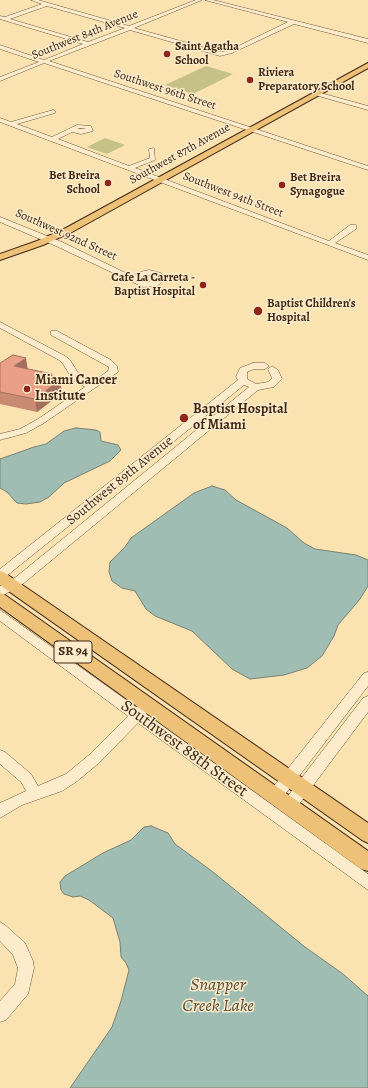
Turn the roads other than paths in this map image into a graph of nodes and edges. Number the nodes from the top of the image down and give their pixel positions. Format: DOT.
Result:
graph roads {
  1 [pos="33,0"];
  2 [pos="56,0"];
  3 [pos="200,0"];
  4 [pos="207,0"];
  5 [pos="46,4"];
  6 [pos="2,18"];
  7 [pos="293,22"];
  8 [pos="129,28"];
  9 [pos="368,41"];
  10 [pos="88,44"];
  11 [pos="0,47"];
  12 [pos="44,62"];
  13 [pos="368,65"];
  14 [pos="0,79"];
  15 [pos="317,94"];
  16 [pos="368,108"];
  17 [pos="53,112"];
  18 [pos="0,120"];
  19 [pos="11,124"];
  20 [pos="71,130"];
  21 [pos="251,130"];
  22 [pos="52,140"];
  23 [pos="152,149"];
  24 [pos="128,168"];
  25 [pos="368,168"];
  26 [pos="159,180"];
  27 [pos="0,219"];
  28 [pos="353,227"];
  29 [pos="47,240"];
  30 [pos="329,244"];
  31 [pos="0,257"];
  32 [pos="368,258"];
  33 [pos="138,278"];
  34 [pos="0,325"];
  35 [pos="54,333"];
  36 [pos="243,381"];
  37 [pos="91,387"];
  38 [pos="255,387"];
  39 [pos="0,437"];
  40 [pos="3,582"];
  41 [pos="0,599"];
  42 [pos="0,615"];
  43 [pos="368,677"];
  44 [pos="147,679"];
  45 [pos="368,702"];
  46 [pos="142,710"];
  47 [pos="0,756"];
  48 [pos="296,783"];
  49 [pos="34,793"];
  50 [pos="282,801"];
  51 [pos="0,811"];
  52 [pos="368,834"];
  53 [pos="368,862"];
  54 [pos="368,883"];
  55 [pos="0,930"];
  56 [pos="0,1014"];
  1 -- 5 [label="street"];
  2 -- 5 [label="street"];
  3 -- 8 [label="street, Southwest 84th Avenue"];
  4 -- 7 [label="street"];
  5 -- 6 [label="street"];
  5 -- 8 [label="street"];
  6 -- 10 [label="street"];
  7 -- 8 [label="street"];
  7 -- 9 [label="street"];
  8 -- 10 [label="street, Southwest 84th Avenue"];
  10 -- 12 [label="street, Southwest 84th Avenue"];
  11 -- 12 [label="street, Southwest 96th Street"];
  12 -- 14 [label="street, Southwest 84th Avenue"];
  12 -- 21 [label="street, Southwest 96th Street"];
  13 -- 15 [label="main road, Southwest 87th Avenue"];
  15 -- 16 [label="street"];
  15 -- 21 [label="main road, Southwest 87th Avenue"];
  17 -- 19 [label="street"];
  18 -- 19 [label="street, Southwest 94th Street"];
  19 -- 22 [label="street, Southwest 94th Street"];
  20 -- 22 [label="street"];
  21 -- 25 [label="street, Southwest 96th Street"];
  21 -- 26 [label="main road, Southwest 87th Avenue"];
  22 -- 24 [label="street, Southwest 94th Street"];
  23 -- 24 [label="street"];
  24 -- 26 [label="street, Southwest 94th Street"];
  26 -- 29 [label="main road, Southwest 87th Avenue"];
  26 -- 30 [label="street, Southwest 94th Street"];
  27 -- 29 [label="street, Southwest 92nd Street"];
  28 -- 30 [label="street"];
  29 -- 31 [label="main road, Southwest 87th Avenue"];
  29 -- 33 [label="street, Southwest 92nd Street"];
  30 -- 32 [label="street, Southwest 94th Street"];
  34 -- 37 [label="street"];
  35 -- 37 [label="street"];
  36 -- 38 [label="street"];
  36 -- 38 [label="street"];
  36 -- 40 [label="street, Southwest 89th Avenue"];
  37 -- 39 [label="street"];
  38 -- 40 [label="street, Southwest 89th Avenue"];
  40 -- 44 [label="main road, SR 94"];
  41 -- 46 [label="main road, Southwest 88th Street / SR 94"];
  42 -- 46 [label="street, Southwest 88th Street"];
  43 -- 48 [label="street"];
  44 -- 46 [label="main road"];
  44 -- 48 [label="main road, SR 94"];
  45 -- 48 [label="street"];
  46 -- 49 [label="street"];
  46 -- 50 [label="main road, Southwest 88th Street / SR 94"];
  46 -- 54 [label="street, Southwest 88th Street"];
  47 -- 49 [label="street"];
  48 -- 50 [label="street"];
  48 -- 52 [label="main road, SR 94"];
  49 -- 51 [label="street"];
  50 -- 53 [label="main road, Southwest 88th Street / SR 94"];
  55 -- 56 [label="street"];
}
